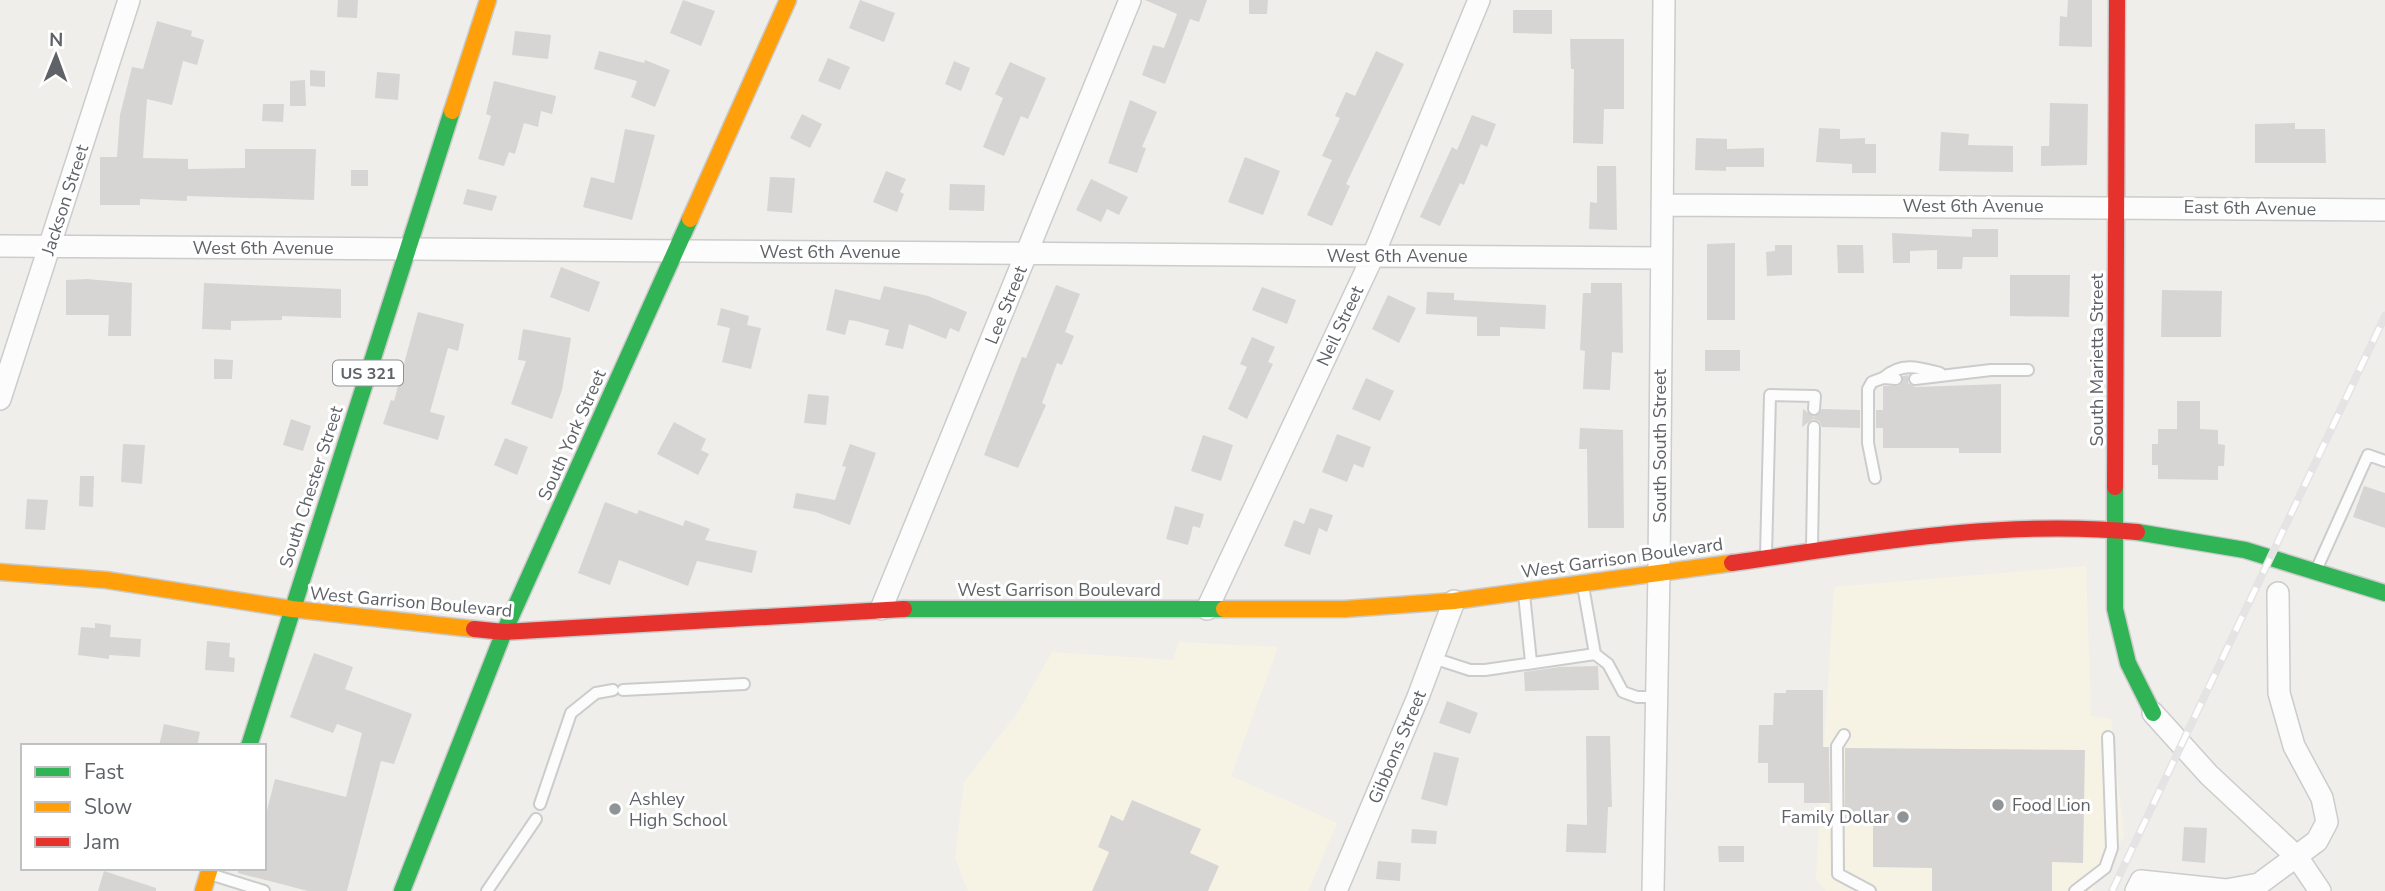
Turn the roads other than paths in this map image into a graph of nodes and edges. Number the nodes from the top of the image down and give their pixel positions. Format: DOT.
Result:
graph roads {
  1 [pos="129,0"];
  2 [pos="488,0"];
  3 [pos="788,0"];
  4 [pos="1130,0"];
  5 [pos="1479,0"];
  6 [pos="1664,0"];
  7 [pos="2117,0"];
  8 [pos="1662,205"];
  9 [pos="2116,206"];
  10 [pos="2385,209"];
  11 [pos="0,246"];
  12 [pos="50,247"];
  13 [pos="408,249"];
  14 [pos="677,251"];
  15 [pos="1027,254"];
  16 [pos="1373,256"];
  17 [pos="1660,258"];
  18 [pos="2028,370"];
  19 [pos="1946,375"];
  20 [pos="1883,378"];
  21 [pos="1896,379"];
  22 [pos="1916,379"];
  23 [pos="0,398"];
  24 [pos="1814,409"];
  25 [pos="1814,427"];
  26 [pos="2385,461"];
  27 [pos="1875,478"];
  28 [pos="2118,530"];
  29 [pos="1812,551"];
  30 [pos="1766,558"];
  31 [pos="2317,569"];
  32 [pos="0,572"];
  33 [pos="1659,572"];
  34 [pos="1583,583"];
  35 [pos="1523,591"];
  36 [pos="2278,593"];
  37 [pos="2385,593"];
  38 [pos="1454,601"];
  39 [pos="292,609"];
  40 [pos="881,609"];
  41 [pos="1207,610"];
  42 [pos="504,632"];
  43 [pos="1595,654"];
  44 [pos="1433,658"];
  45 [pos="1531,662"];
  46 [pos="744,684"];
  47 [pos="1657,697"];
  48 [pos="2153,713"];
  49 [pos="1844,734"];
  50 [pos="2108,737"];
  51 [pos="250,744"];
  52 [pos="540,804"];
  53 [pos="536,819"];
  54 [pos="2297,858"];
  55 [pos="210,871"];
  56 [pos="203,891"];
  57 [pos="264,891"];
  58 [pos="402,891"];
  59 [pos="487,891"];
  60 [pos="1336,891"];
  61 [pos="1653,891"];
  62 [pos="1870,891"];
  63 [pos="2075,891"];
  64 [pos="2136,891"];
  65 [pos="2320,891"];
  1 -- 12 [label="street, Jackson Street"];
  2 -- 13 [label="main road, South Chester Street / US 321"];
  3 -- 14 [label="main road, South York Street"];
  4 -- 15 [label="street, Lee Street"];
  5 -- 16 [label="street, Neil Street"];
  6 -- 8 [label="street, South South Street"];
  7 -- 9 [label="main road, South Marietta Street"];
  8 -- 9 [label="street, West 6th Avenue"];
  8 -- 17 [label="street, South South Street"];
  9 -- 10 [label="street, East 6th Avenue"];
  9 -- 28 [label="main road, South Marietta Street"];
  11 -- 12 [label="street, West 6th Avenue"];
  12 -- 13 [label="street, West 6th Avenue"];
  12 -- 23 [label="street, Jackson Street"];
  13 -- 14 [label="street, West 6th Avenue"];
  13 -- 39 [label="main road, South Chester Street / US 321"];
  14 -- 15 [label="street, West 6th Avenue"];
  14 -- 42 [label="main road, South York Street"];
  15 -- 16 [label="street, West 6th Avenue"];
  15 -- 40 [label="street, Lee Street"];
  16 -- 17 [label="street, West 6th Avenue"];
  16 -- 41 [label="street, Neil Street"];
  17 -- 33 [label="street, South South Street"];
  18 -- 19 [label="lane"];
  19 -- 20 [label="lane"];
  19 -- 22 [label="lane"];
  20 -- 21 [label="lane"];
  20 -- 27 [label="lane"];
  24 -- 30 [label="lane"];
  25 -- 29 [label="lane"];
  26 -- 31 [label="lane"];
  28 -- 29 [label="main road, West Garrison Boulevard"];
  28 -- 31 [label="main road, West Garrison Boulevard"];
  28 -- 48 [label="main road, South Marietta Street"];
  29 -- 30 [label="main road, West Garrison Boulevard"];
  30 -- 33 [label="main road, West Garrison Boulevard"];
  31 -- 37 [label="main road, West Garrison Boulevard"];
  32 -- 39 [label="main road, West Garrison Boulevard"];
  33 -- 34 [label="main road, West Garrison Boulevard"];
  33 -- 47 [label="street, South South Street"];
  34 -- 35 [label="main road, West Garrison Boulevard"];
  34 -- 43 [label="lane"];
  35 -- 38 [label="main road, West Garrison Boulevard"];
  35 -- 45 [label="lane"];
  36 -- 54 [label="street"];
  38 -- 41 [label="main road, West Garrison Boulevard"];
  38 -- 44 [label="street, Gibbons Street"];
  39 -- 42 [label="main road, West Garrison Boulevard"];
  39 -- 51 [label="main road, South Chester Street / US 321"];
  40 -- 41 [label="main road, West Garrison Boulevard"];
  40 -- 42 [label="main road, West Garrison Boulevard"];
  42 -- 58 [label="main road, South York Street"];
  43 -- 45 [label="lane"];
  43 -- 47 [label="lane"];
  44 -- 45 [label="lane"];
  44 -- 60 [label="street, Gibbons Street"];
  46 -- 52 [label="lane"];
  47 -- 61 [label="street, South South Street"];
  48 -- 54 [label="street"];
  49 -- 62 [label="lane"];
  50 -- 63 [label="lane"];
  53 -- 59 [label="lane"];
  54 -- 64 [label="street"];
  54 -- 65 [label="street"];
  55 -- 56 [label="main road"];
  55 -- 57 [label="lane"];
}
